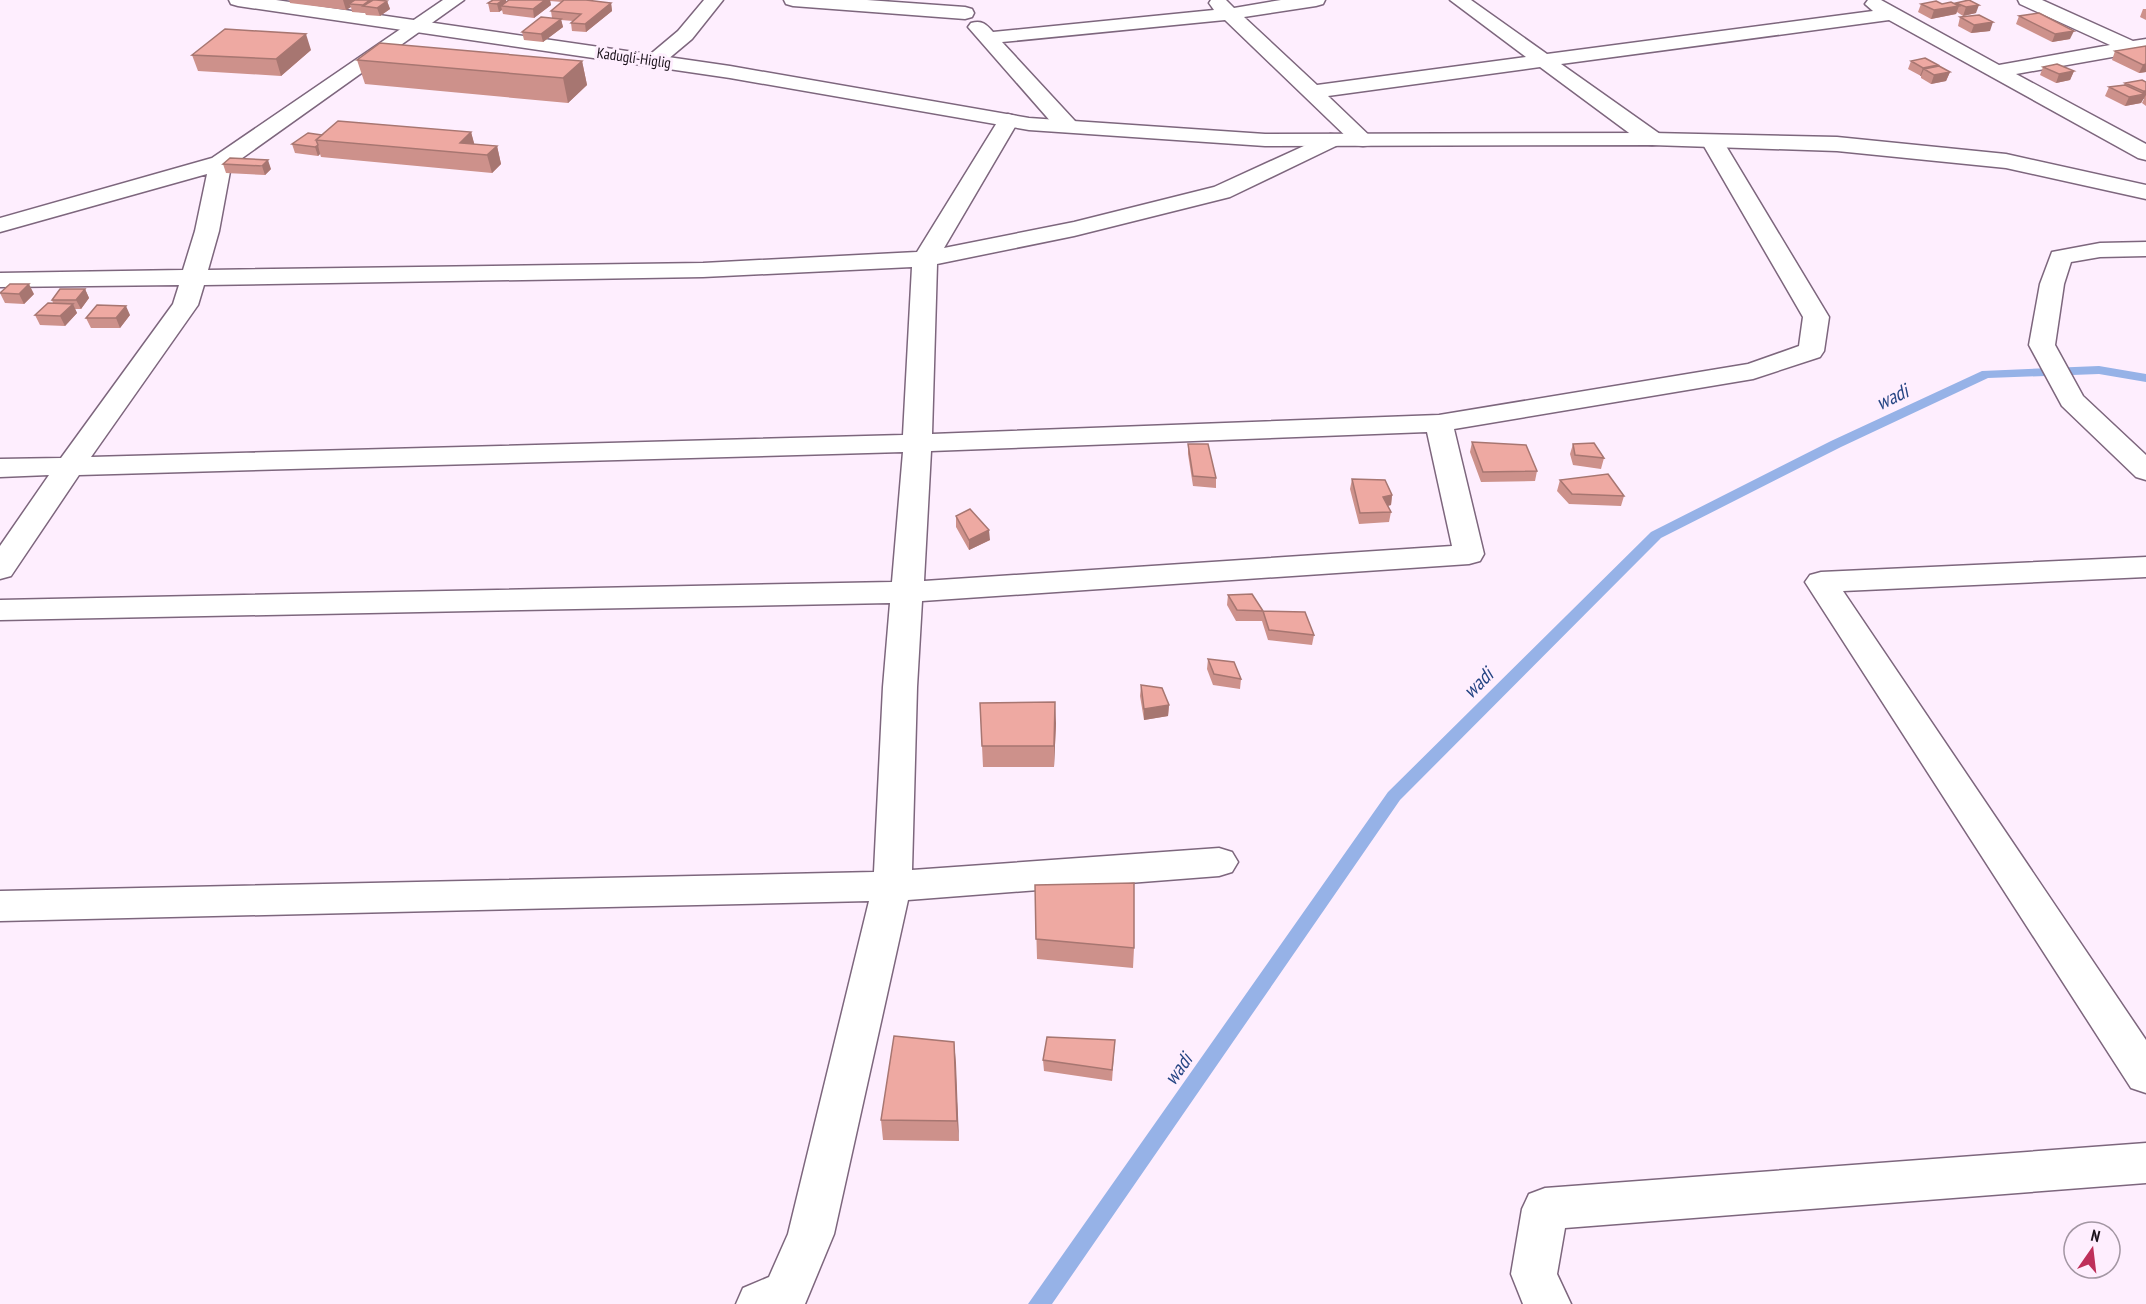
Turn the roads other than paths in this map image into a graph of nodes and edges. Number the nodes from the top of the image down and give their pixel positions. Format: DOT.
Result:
graph roads {
  1 [pos="238,0"];
  2 [pos="454,0"];
  3 [pos="714,0"];
  4 [pos="793,0"];
  5 [pos="1316,0"];
  6 [pos="1459,0"];
  7 [pos="1868,0"];
  8 [pos="2026,0"];
  9 [pos="960,6"];
  10 [pos="1222,7"];
  11 [pos="1892,14"];
  12 [pos="418,27"];
  13 [pos="988,38"];
  14 [pos="2139,47"];
  15 [pos="654,61"];
  16 [pos="1544,61"];
  17 [pos="1997,71"];
  18 [pos="1312,92"];
  19 [pos="1018,122"];
  20 [pos="1067,126"];
  21 [pos="1652,139"];
  22 [pos="1330,140"];
  23 [pos="1363,140"];
  24 [pos="1712,141"];
  25 [pos="2146,153"];
  26 [pos="220,163"];
  27 [pos="2146,192"];
  28 [pos="0,225"];
  29 [pos="2146,249"];
  30 [pos="925,259"];
  31 [pos="193,279"];
  32 [pos="0,280"];
  33 [pos="1439,423"];
  34 [pos="917,443"];
  35 [pos="69,467"];
  36 [pos="0,468"];
  37 [pos="2146,471"];
  38 [pos="2146,567"];
  39 [pos="0,569"];
  40 [pos="907,591"];
  41 [pos="0,610"];
  42 [pos="1219,862"];
  43 [pos="892,886"];
  44 [pos="0,906"];
  45 [pos="2146,1075"];
  46 [pos="2146,1163"];
  47 [pos="760,1304"];
  48 [pos="1547,1304"];
  1 -- 12 [label="street, Kadugli-Higlig"];
  2 -- 12 [label="street"];
  3 -- 15 [label="street"];
  4 -- 9 [label="street"];
  5 -- 10 [label="street"];
  6 -- 16 [label="street"];
  7 -- 11 [label="street"];
  8 -- 14 [label="street"];
  9 -- 13 [label="street"];
  10 -- 13 [label="street"];
  10 -- 18 [label="street"];
  11 -- 16 [label="street"];
  11 -- 17 [label="street"];
  12 -- 15 [label="street, Kadugli-Higlig"];
  12 -- 26 [label="street"];
  13 -- 20 [label="street"];
  14 -- 17 [label="street"];
  15 -- 19 [label="street, Kadugli-Higlig"];
  16 -- 18 [label="street"];
  16 -- 21 [label="street"];
  17 -- 25 [label="street"];
  18 -- 23 [label="street"];
  19 -- 20 [label="street, Kadugli-Higlig"];
  19 -- 30 [label="street"];
  20 -- 22 [label="street, Kadugli-Higlig"];
  21 -- 23 [label="street, Kadugli-Higlig"];
  21 -- 24 [label="street, Kadugli-Higlig"];
  22 -- 23 [label="street, Kadugli-Higlig"];
  22 -- 30 [label="street"];
  24 -- 27 [label="street, Kadugli-Higlig"];
  24 -- 33 [label="street"];
  26 -- 28 [label="street"];
  26 -- 31 [label="street"];
  29 -- 37 [label="street"];
  30 -- 31 [label="street"];
  30 -- 34 [label="street"];
  31 -- 32 [label="street"];
  31 -- 35 [label="street"];
  33 -- 34 [label="street"];
  33 -- 40 [label="street"];
  34 -- 35 [label="street"];
  34 -- 40 [label="street"];
  35 -- 36 [label="street"];
  35 -- 39 [label="street"];
  38 -- 45 [label="street"];
  40 -- 41 [label="street"];
  40 -- 43 [label="street"];
  42 -- 43 [label="street"];
  43 -- 44 [label="street"];
  43 -- 47 [label="street"];
  46 -- 48 [label="street"];
}
